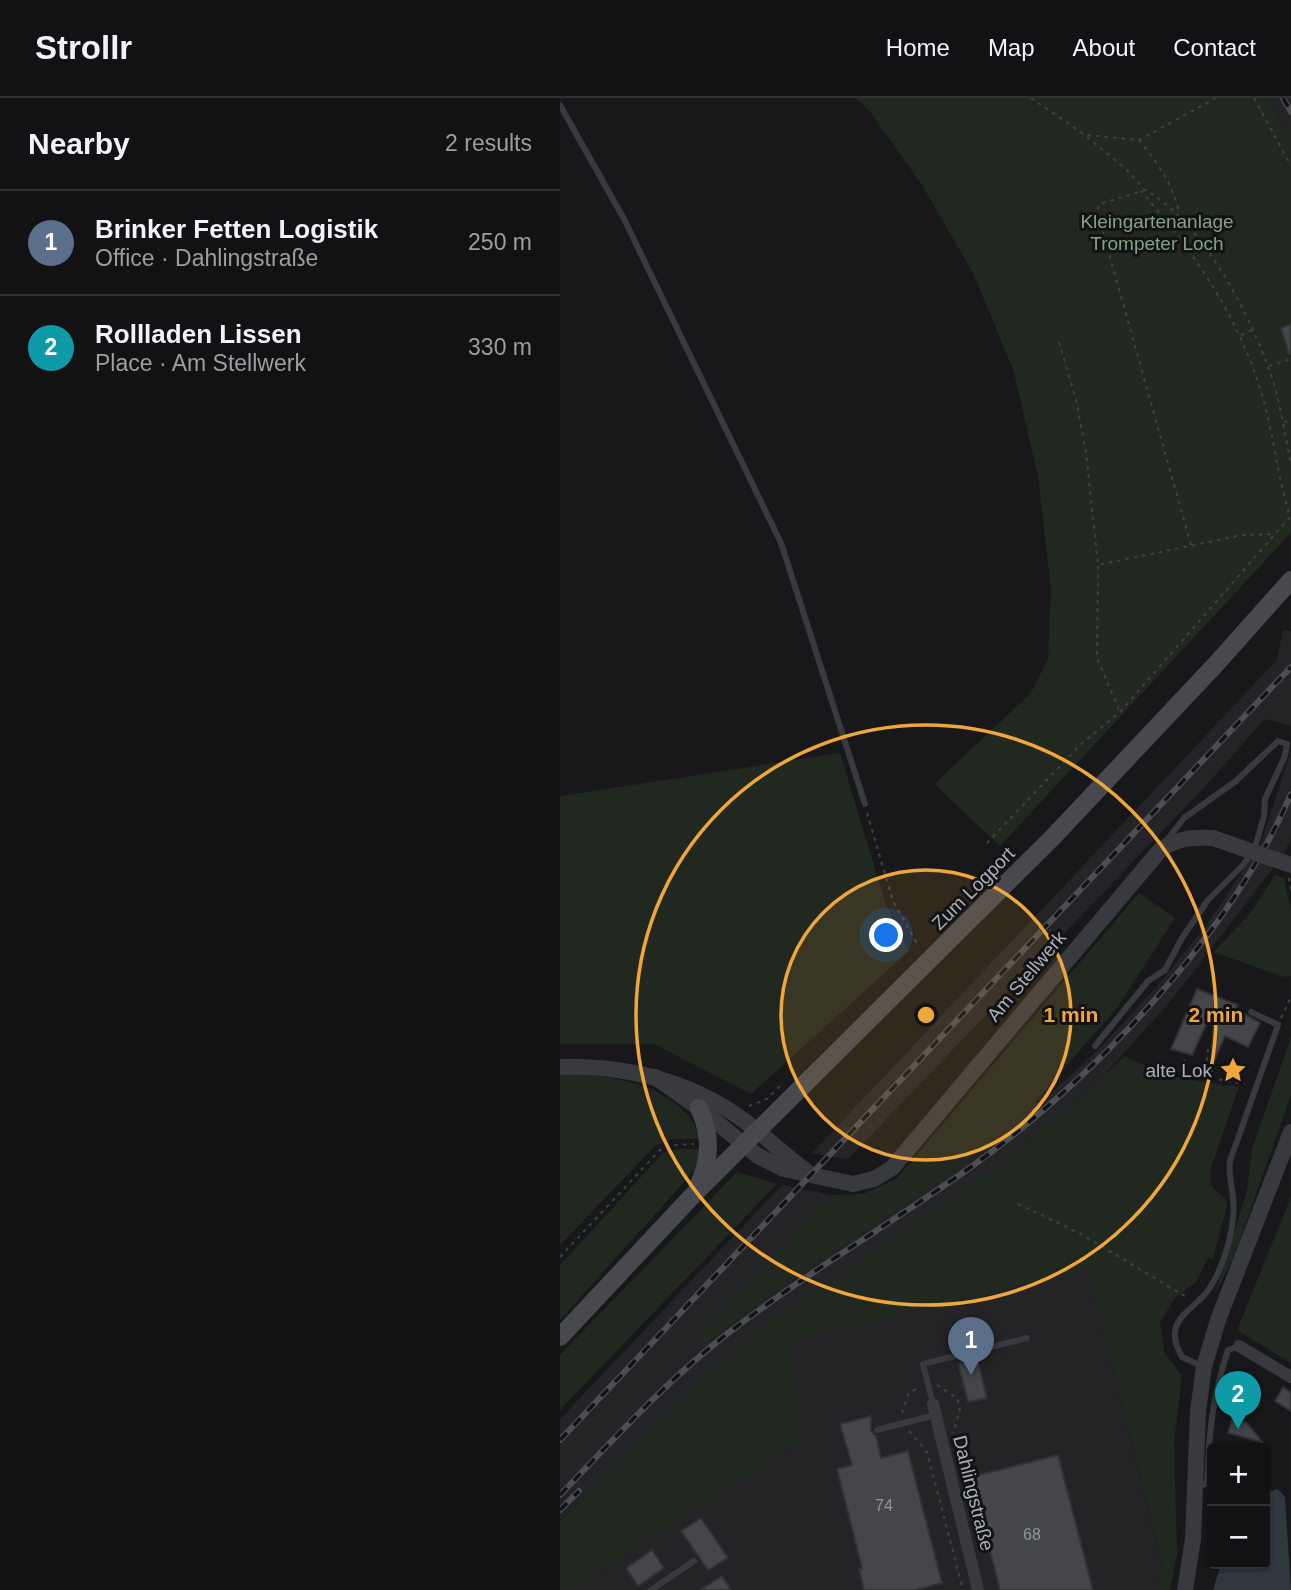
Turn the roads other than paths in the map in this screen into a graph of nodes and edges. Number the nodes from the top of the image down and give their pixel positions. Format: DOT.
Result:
graph roads {
  1 [pos="560,105"];
  2 [pos="1291,580"];
  3 [pos="865,804"];
  4 [pos="1161,849"];
  5 [pos="1291,865"];
  6 [pos="1251,1012"];
  7 [pos="1095,1046"];
  8 [pos="560,1067"];
  9 [pos="655,1077"];
  10 [pos="699,1108"];
  11 [pos="757,1130"];
  12 [pos="1291,1132"];
  13 [pos="744,1144"];
  14 [pos="808,1172"];
  15 [pos="695,1193"];
  16 [pos="560,1337"];
  17 [pos="1027,1338"];
  18 [pos="1239,1346"];
  19 [pos="1205,1367"];
  20 [pos="1291,1377"];
  21 [pos="934,1410"];
  22 [pos="877,1430"];
  23 [pos="1196,1488"];
  24 [pos="694,1561"];
  25 [pos="651,1590"];
  26 [pos="978,1590"];
  27 [pos="1185,1590"];
  1 -- 3 [label="lane"];
  2 -- 11 [label="main road, Zum Logport"];
  4 -- 5 [label="street, Am Stellwerk, bridge"];
  4 -- 7 [label="lane"];
  4 -- 14 [label="street, Am Stellwerk"];
  6 -- 19 [label="lane"];
  8 -- 9 [label="street, Am Stellwerk"];
  9 -- 10 [label="street, Am Stellwerk"];
  9 -- 11 [label="street, Am Stellwerk"];
  10 -- 13 [label="street, Am Stellwerk"];
  10 -- 15 [label="main road"];
  11 -- 13 [label="main road, Zum Logport"];
  11 -- 14 [label="street, Am Stellwerk"];
  12 -- 19 [label="street"];
  13 -- 14 [label="street, Am Stellwerk"];
  13 -- 15 [label="main road, Zum Logport"];
  15 -- 16 [label="main road, Zum Logport"];
  17 -- 21 [label="lane"];
  18 -- 20 [label="street"];
  18 -- 23 [label="lane"];
  19 -- 23 [label="street"];
  21 -- 22 [label="lane"];
  21 -- 26 [label="street, Dahlingstraße"];
  23 -- 27 [label="street"];
  24 -- 25 [label="lane"];
}
